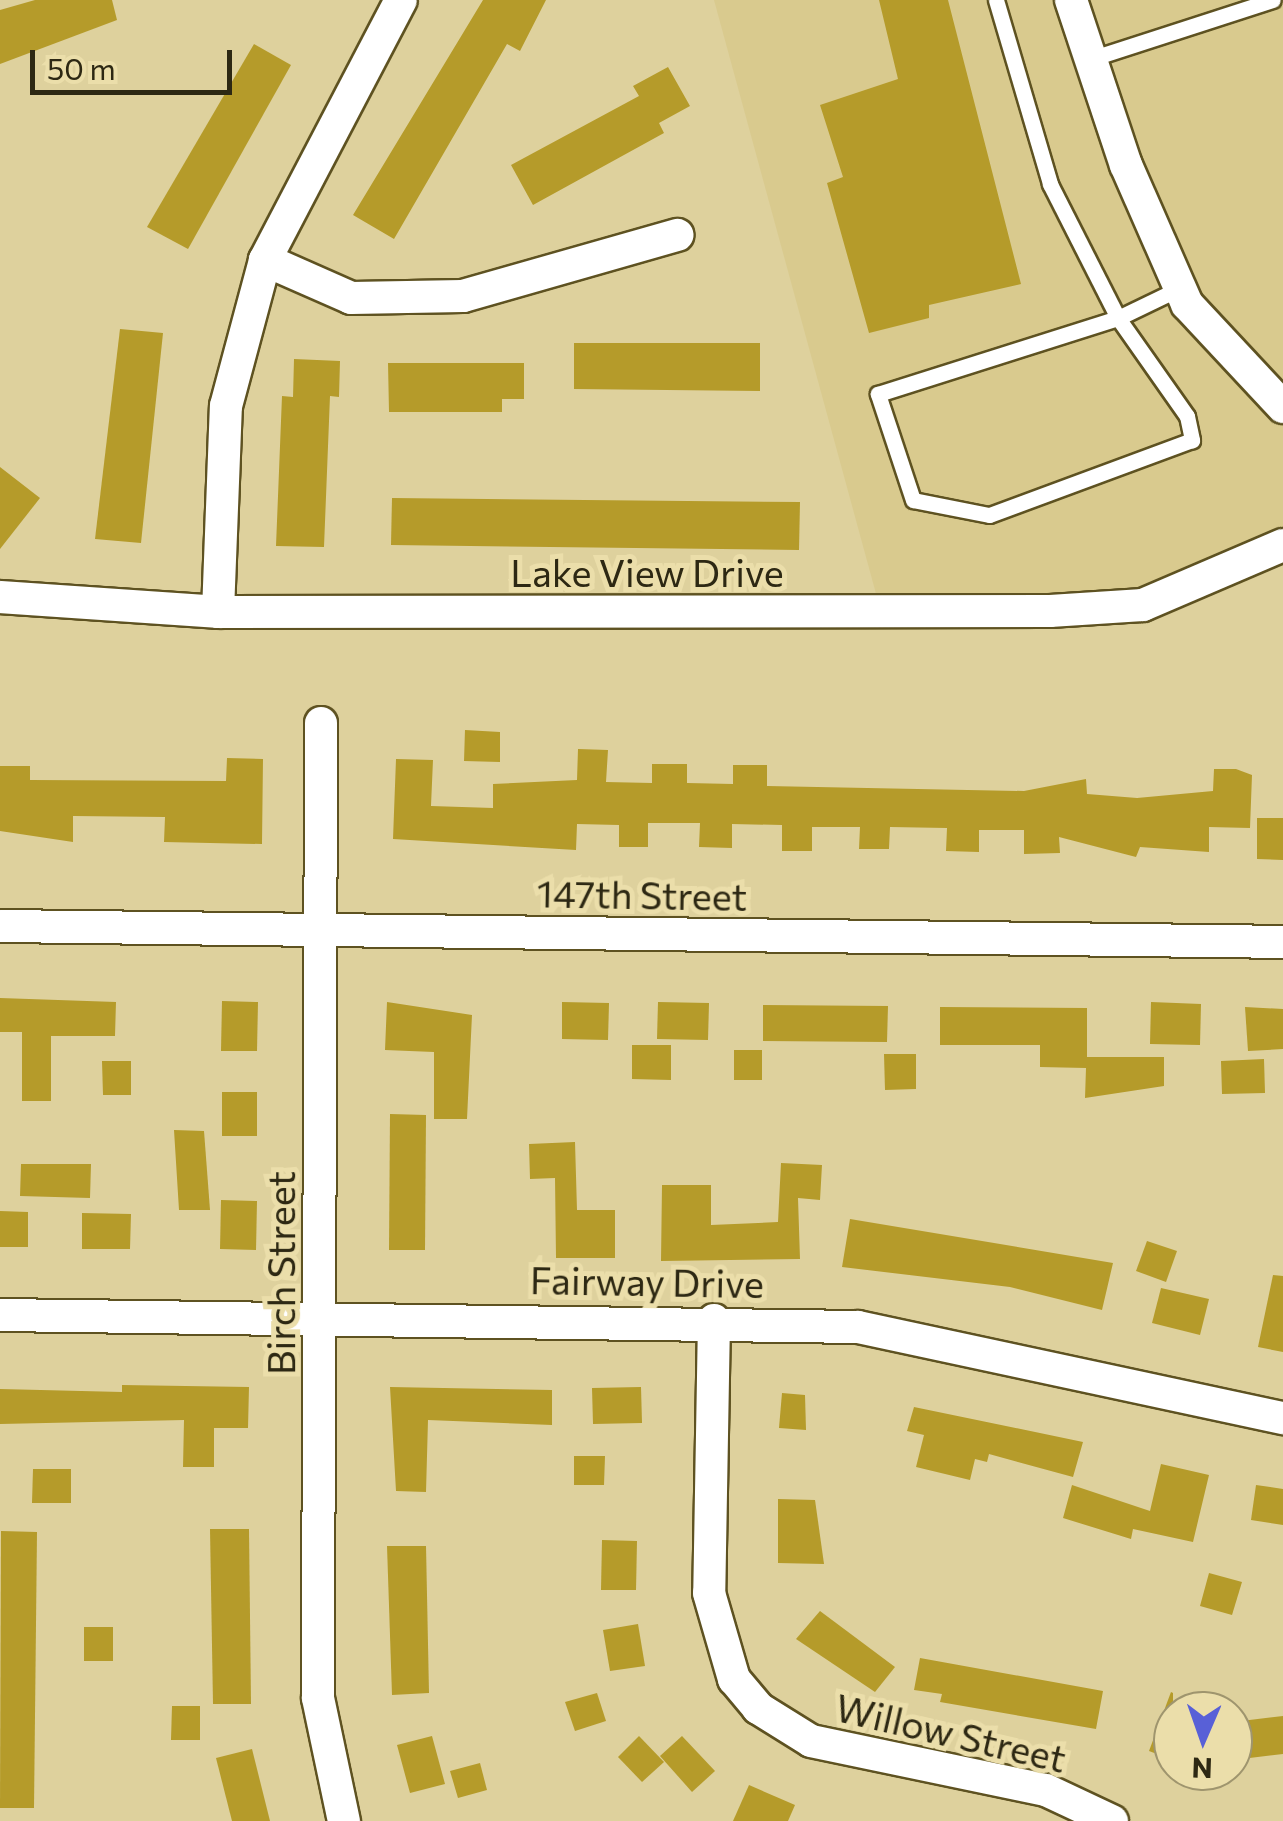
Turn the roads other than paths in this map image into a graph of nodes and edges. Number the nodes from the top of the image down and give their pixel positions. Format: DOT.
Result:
graph roads {
  1 [pos="400,0"];
  2 [pos="996,0"];
  3 [pos="1071,0"];
  4 [pos="1273,0"];
  5 [pos="1090,59"];
  6 [pos="677,235"];
  7 [pos="265,260"];
  8 [pos="1180,288"];
  9 [pos="1118,318"];
  10 [pos="1283,407"];
  11 [pos="1283,545"];
  12 [pos="0,597"];
  13 [pos="218,612"];
  14 [pos="321,722"];
  15 [pos="0,926"];
  16 [pos="322,930"];
  17 [pos="1283,942"];
  18 [pos="0,1314"];
  19 [pos="320,1318"];
  20 [pos="714,1320"];
  21 [pos="1283,1418"];
  22 [pos="344,1821"];
  23 [pos="1112,1821"];
  1 -- 7 [label="street"];
  2 -- 9 [label="lane"];
  3 -- 5 [label="street"];
  4 -- 5 [label="lane"];
  5 -- 8 [label="street"];
  6 -- 7 [label="street"];
  7 -- 13 [label="street"];
  8 -- 9 [label="lane"];
  8 -- 10 [label="street"];
  9 -- 9 [label="lane"];
  11 -- 13 [label="street, Lake View Drive"];
  12 -- 13 [label="street, Lake View Drive"];
  14 -- 16 [label="street, Birch Street"];
  15 -- 16 [label="street, 147th Street"];
  16 -- 17 [label="street, 147th Street"];
  16 -- 19 [label="street, Birch Street"];
  18 -- 19 [label="street, Fairway Drive"];
  19 -- 20 [label="street, Fairway Drive"];
  19 -- 22 [label="street, Birch Street"];
  20 -- 21 [label="street, Fairway Drive"];
  20 -- 23 [label="street, Willow Street"];
}
